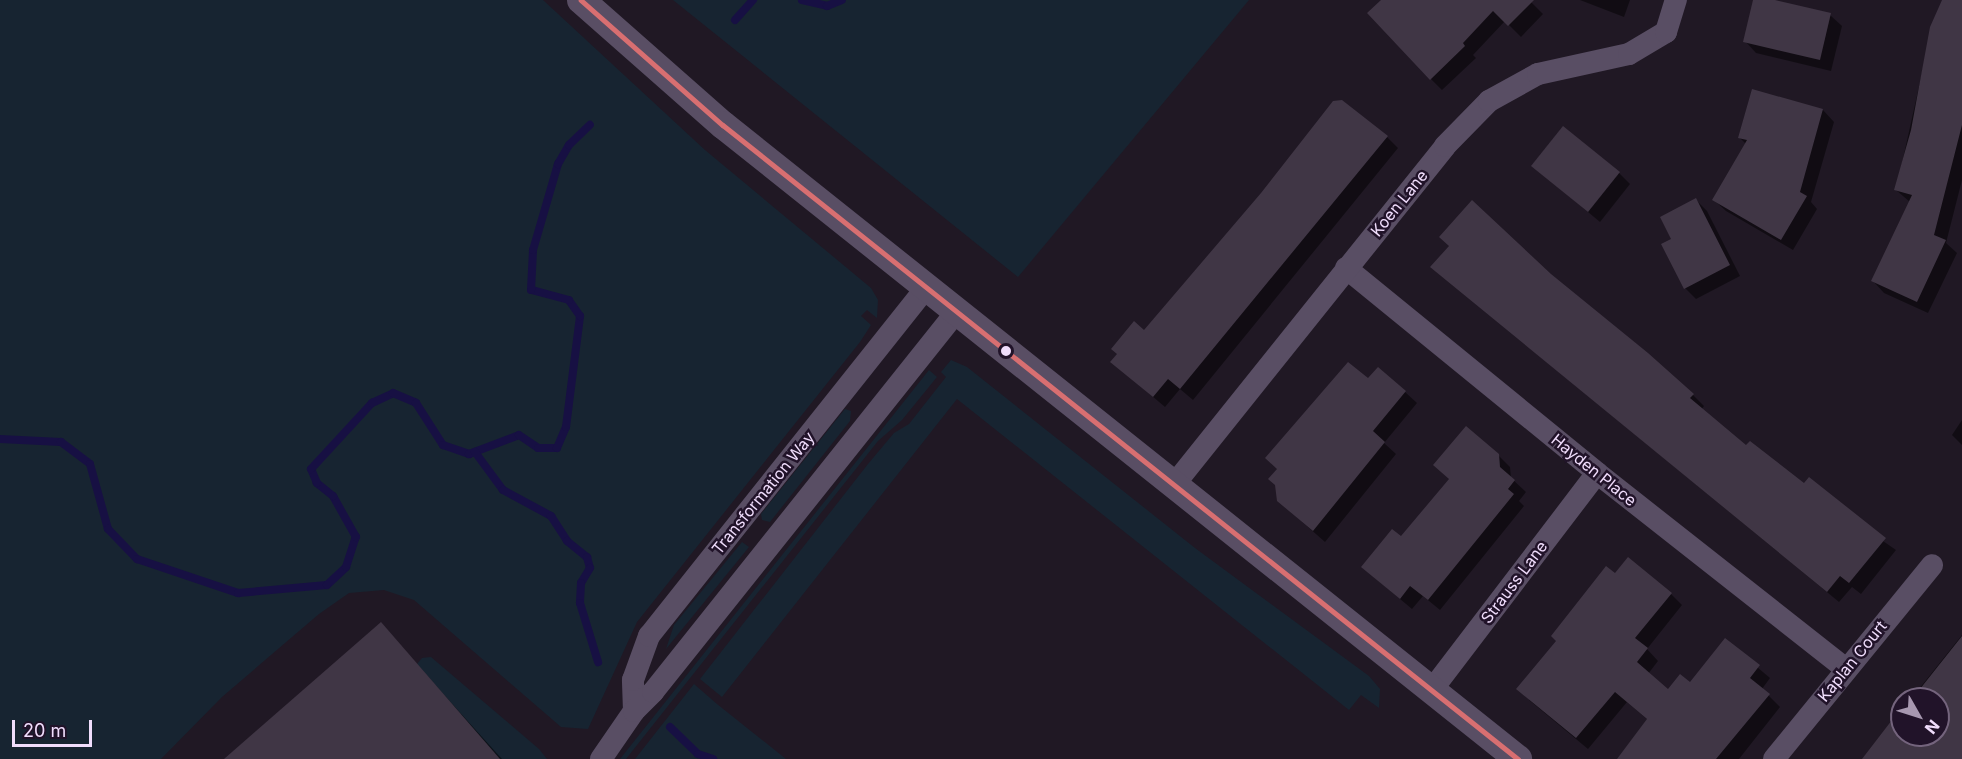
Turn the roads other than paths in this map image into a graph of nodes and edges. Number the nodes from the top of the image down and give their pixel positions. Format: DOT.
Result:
graph roads {
  1 [pos="581,0"];
  2 [pos="1676,0"];
  3 [pos="1346,268"];
  4 [pos="926,288"];
  5 [pos="956,313"];
  6 [pos="1597,473"];
  7 [pos="1173,486"];
  8 [pos="1932,565"];
  9 [pos="1845,668"];
  10 [pos="1431,691"];
  11 [pos="634,711"];
  12 [pos="601,759"];
  13 [pos="1518,759"];
  14 [pos="1774,759"];
  1 -- 4 [label="street"];
  2 -- 3 [label="street, Koen Lane"];
  3 -- 6 [label="street, Hayden Place"];
  3 -- 7 [label="street, Koen Lane"];
  4 -- 5 [label="street"];
  4 -- 11 [label="street, Transformation Way"];
  5 -- 7 [label="street"];
  5 -- 11 [label="street"];
  6 -- 9 [label="street, Hayden Place"];
  6 -- 10 [label="street, Strauss Lane"];
  7 -- 10 [label="street"];
  8 -- 9 [label="street, Kaplan Court"];
  9 -- 14 [label="street, Kaplan Court"];
  10 -- 13 [label="street"];
  11 -- 12 [label="street"];
}
